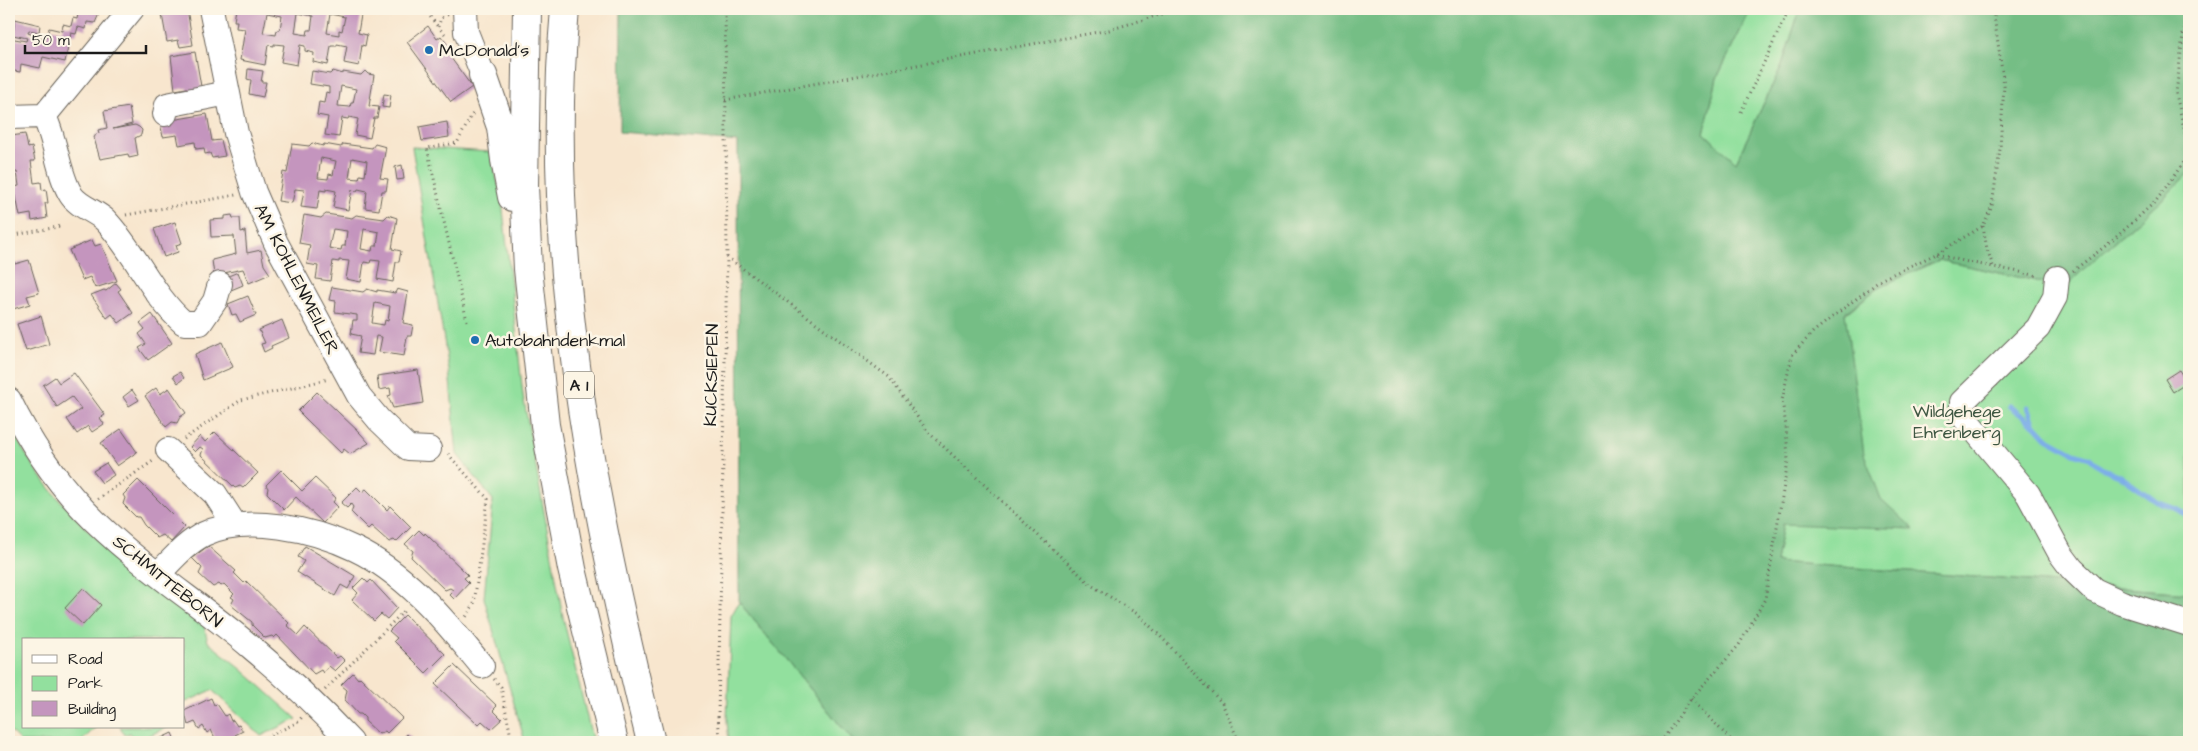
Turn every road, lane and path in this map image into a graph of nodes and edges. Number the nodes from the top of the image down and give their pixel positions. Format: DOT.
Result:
graph roads {
  1 [pos="132,9"];
  2 [pos="211,9"];
  3 [pos="424,9"];
  4 [pos="465,9"];
  5 [pos="527,9"];
  6 [pos="565,9"];
  7 [pos="725,9"];
  8 [pos="1179,9"];
  9 [pos="1789,9"];
  10 [pos="1993,9"];
  11 [pos="2186,9"];
  12 [pos="438,27"];
  13 [pos="448,38"];
  14 [pos="444,40"];
  15 [pos="484,75"];
  16 [pos="228,93"];
  17 [pos="726,100"];
  18 [pos="475,108"];
  19 [pos="1742,112"];
  20 [pos="165,114"];
  21 [pos="44,116"];
  22 [pos="9,117"];
  23 [pos="2189,150"];
  24 [pos="2189,155"];
  25 [pos="254,192"];
  26 [pos="104,219"];
  27 [pos="63,226"];
  28 [pos="1983,226"];
  29 [pos="9,236"];
  30 [pos="1936,254"];
  31 [pos="727,257"];
  32 [pos="1993,266"];
  33 [pos="528,269"];
  34 [pos="2057,278"];
  35 [pos="220,284"];
  36 [pos="467,321"];
  37 [pos="346,375"];
  38 [pos="9,400"];
  39 [pos="429,449"];
  40 [pos="168,450"];
  41 [pos="84,510"];
  42 [pos="235,525"];
  43 [pos="158,574"];
  44 [pos="420,595"];
  45 [pos="2189,624"];
  46 [pos="451,630"];
  47 [pos="482,666"];
  48 [pos="332,682"];
  49 [pos="1691,699"];
  50 [pos="298,722"];
  51 [pos="128,736"];
  52 [pos="131,742"];
  53 [pos="257,742"];
  54 [pos="350,742"];
  55 [pos="512,742"];
  56 [pos="614,742"];
  57 [pos="651,742"];
  58 [pos="720,742"];
  59 [pos="1239,742"];
  60 [pos="1661,742"];
  61 [pos="1734,742"];
  1 -- 21 [label="street"];
  2 -- 16 [label="street, AM KOHLENMEILER"];
  3 -- 12 [label="path"];
  4 -- 15 [label="street"];
  5 -- 33 [label="highway, A 1"];
  6 -- 57 [label="highway, A 1"];
  7 -- 17 [label="path, KUCKSIEPEN"];
  8 -- 17 [label="path"];
  9 -- 19 [label="path"];
  10 -- 28 [label="path"];
  11 -- 23 [label="path"];
  12 -- 13 [label="path"];
  12 -- 14 [label="path"];
  15 -- 33 [label="highway"];
  16 -- 20 [label="street"];
  16 -- 25 [label="street, AM KOHLENMEILER"];
  17 -- 31 [label="path, KUCKSIEPEN"];
  18 -- 36 [label="path"];
  21 -- 22 [label="street"];
  21 -- 26 [label="street"];
  24 -- 34 [label="path"];
  25 -- 26 [label="path"];
  25 -- 37 [label="street, AM KOHLENMEILER"];
  26 -- 35 [label="street"];
  27 -- 29 [label="path"];
  28 -- 30 [label="path"];
  28 -- 32 [label="path"];
  30 -- 32 [label="path"];
  30 -- 49 [label="path"];
  31 -- 58 [label="path, KUCKSIEPEN"];
  31 -- 59 [label="path"];
  32 -- 34 [label="path"];
  33 -- 56 [label="highway, A 1"];
  34 -- 45 [label="street"];
  37 -- 39 [label="street, AM KOHLENMEILER"];
  37 -- 40 [label="path"];
  38 -- 41 [label="street, SCHMITTEBORN"];
  39 -- 46 [label="path"];
  40 -- 41 [label="path"];
  40 -- 42 [label="street"];
  41 -- 43 [label="street, SCHMITTEBORN"];
  42 -- 43 [label="street"];
  42 -- 44 [label="street"];
  43 -- 54 [label="street, SCHMITTEBORN"];
  44 -- 46 [label="street"];
  44 -- 48 [label="path"];
  46 -- 47 [label="street"];
  47 -- 55 [label="path"];
  49 -- 60 [label="path"];
  49 -- 61 [label="path"];
  50 -- 53 [label="path"];
  51 -- 52 [label="path"];
}
